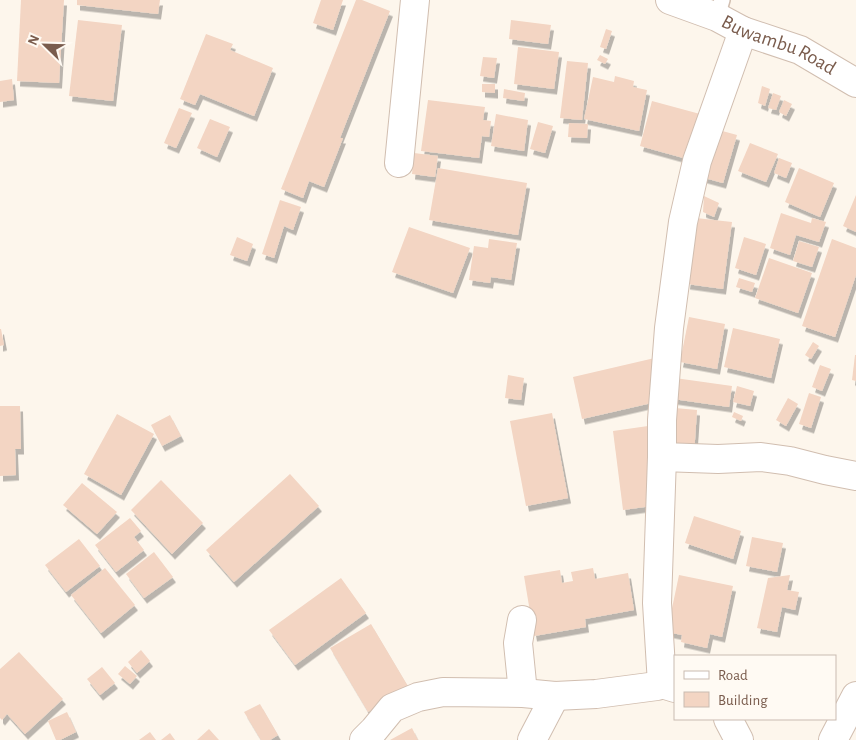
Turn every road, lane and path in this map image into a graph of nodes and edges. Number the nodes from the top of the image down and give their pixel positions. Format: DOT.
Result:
graph roads {
  1 [pos="415,0"];
  2 [pos="670,0"];
  3 [pos="720,8"];
  4 [pos="744,31"];
  5 [pos="856,82"];
  6 [pos="399,163"];
  7 [pos="662,457"];
  8 [pos="856,476"];
  9 [pos="522,620"];
  10 [pos="668,686"];
  11 [pos="523,693"];
  12 [pos="555,696"];
  13 [pos="856,696"];
  14 [pos="729,720"];
  15 [pos="364,740"];
  16 [pos="532,740"];
  17 [pos="739,740"];
  18 [pos="833,740"];
  1 -- 6 [label="street"];
  2 -- 3 [label="street, Buwambu Road"];
  3 -- 4 [label="street, Buwambu Road"];
  4 -- 5 [label="street, Buwambu Road"];
  4 -- 7 [label="street"];
  7 -- 8 [label="street"];
  7 -- 10 [label="street"];
  9 -- 11 [label="street"];
  10 -- 12 [label="street"];
  11 -- 12 [label="street"];
  11 -- 15 [label="street"];
  12 -- 16 [label="street"];
  13 -- 18 [label="street"];
  14 -- 17 [label="street"];
}
